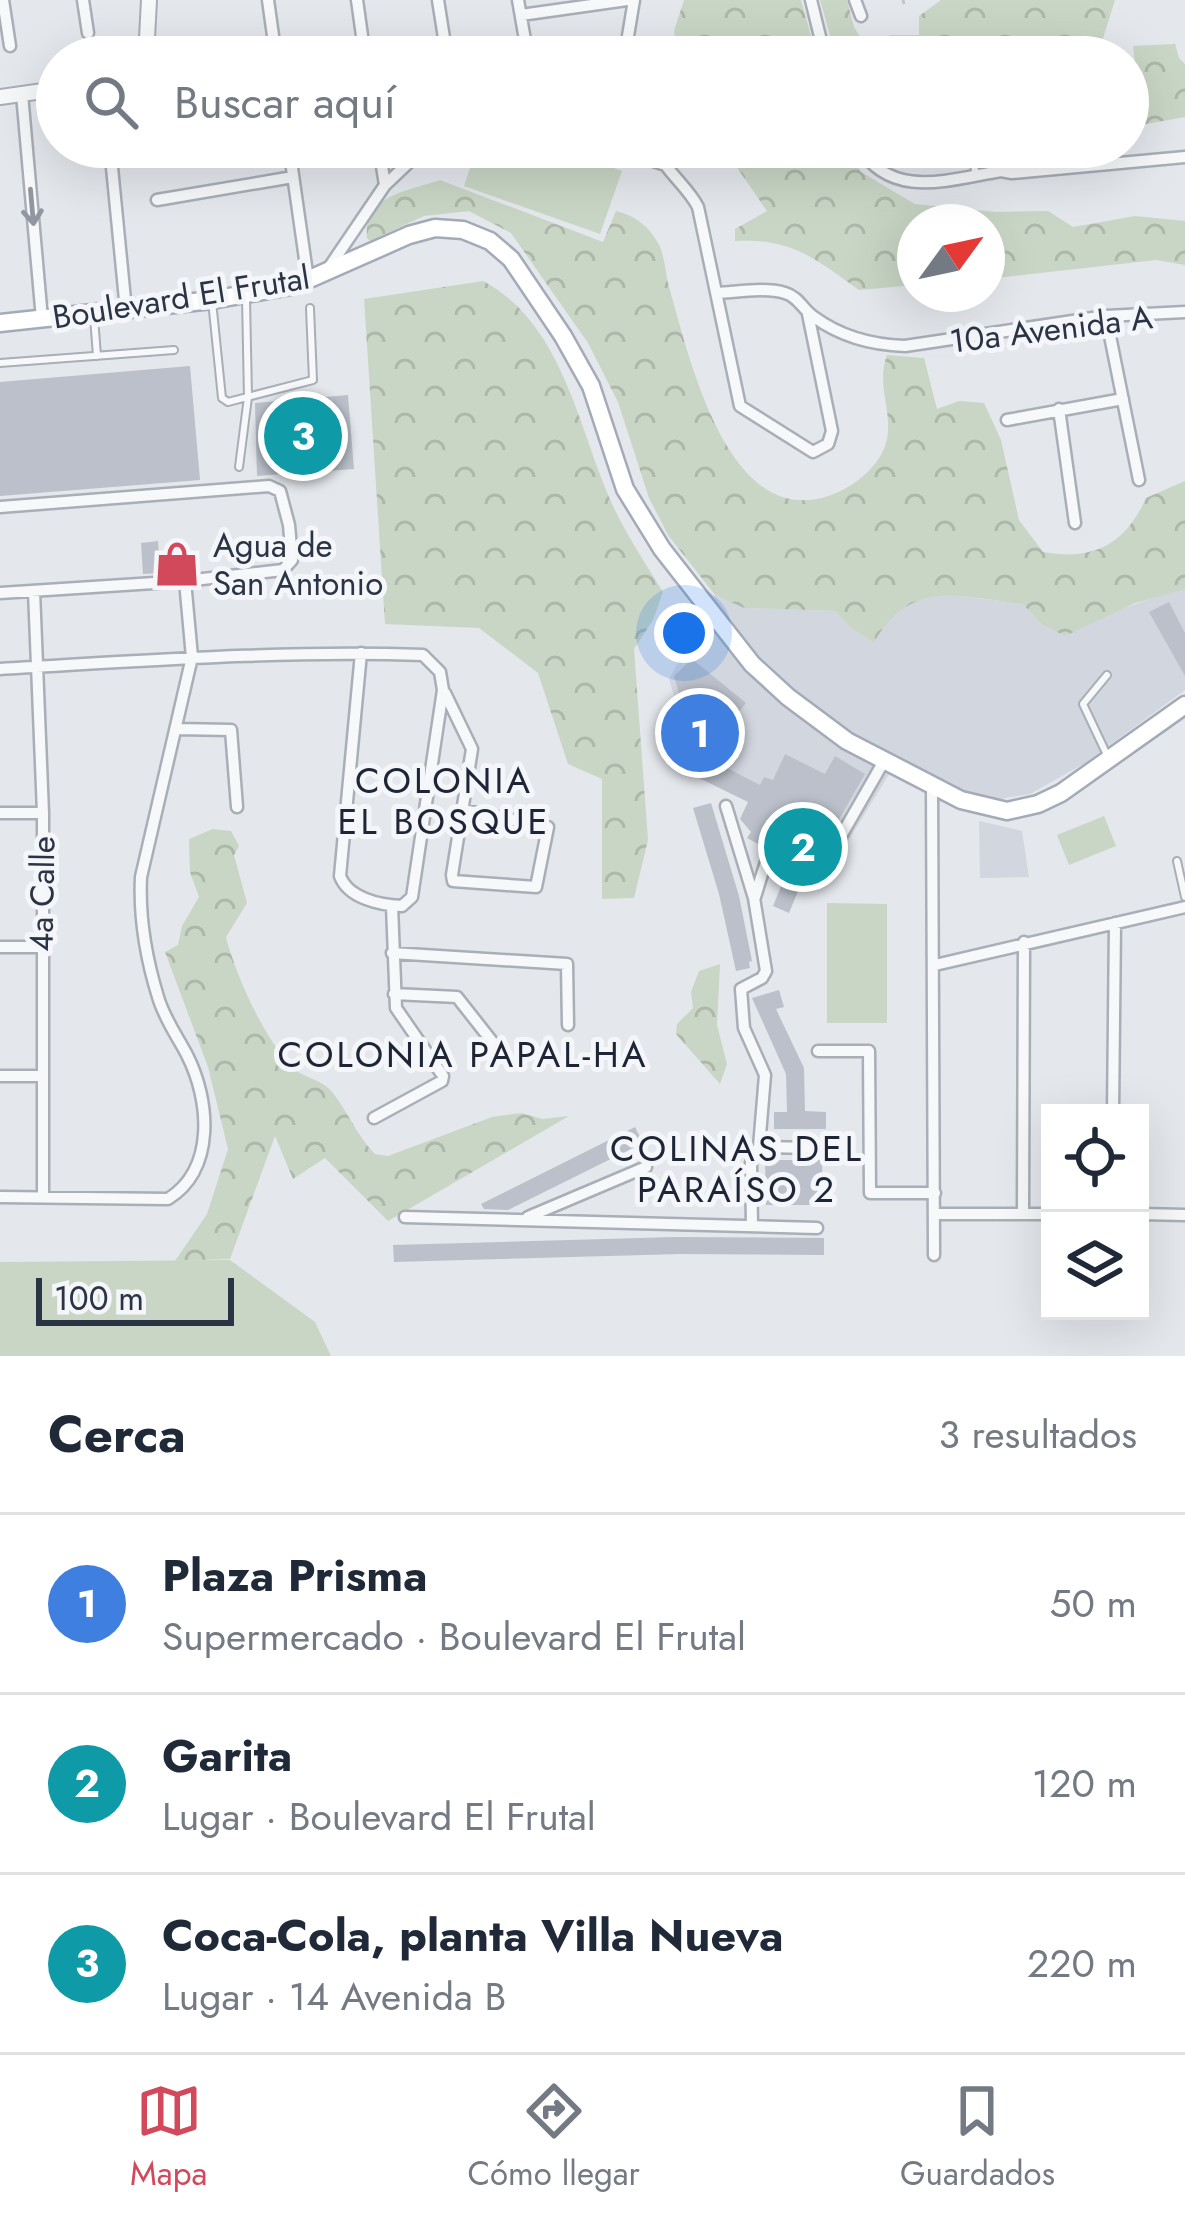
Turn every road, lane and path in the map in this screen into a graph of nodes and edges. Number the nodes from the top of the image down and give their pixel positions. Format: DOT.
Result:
graph roads {
  1 [pos="4,0"];
  2 [pos="82,0"];
  3 [pos="149,0"];
  4 [pos="268,0"];
  5 [pos="357,0"];
  6 [pos="438,0"];
  7 [pos="518,0"];
  8 [pos="630,0"];
  9 [pos="811,0"];
  10 [pos="855,0"];
  11 [pos="521,15"];
  12 [pos="861,16"];
  13 [pos="88,33"];
  14 [pos="147,36"];
  15 [pos="273,36"];
  16 [pos="362,36"];
  17 [pos="444,36"];
  18 [pos="524,36"];
  19 [pos="629,36"];
  20 [pos="820,36"];
  21 [pos="10,46"];
  22 [pos="36,92"];
  23 [pos="22,94"];
  24 [pos="0,97"];
  25 [pos="1185,158"];
  26 [pos="1149,161"];
  27 [pos="112,168"];
  28 [pos="292,168"];
  29 [pos="382,168"];
  30 [pos="403,168"];
  31 [pos="666,168"];
  32 [pos="878,168"];
  33 [pos="974,168"];
  34 [pos="1027,168"];
  35 [pos="1073,168"];
  36 [pos="1028,172"];
  37 [pos="976,175"];
  38 [pos="293,177"];
  39 [pos="385,185"];
  40 [pos="157,200"];
  41 [pos="316,279"];
  42 [pos="717,293"];
  43 [pos="245,294"];
  44 [pos="212,300"];
  45 [pos="310,308"];
  46 [pos="126,310"];
  47 [pos="1185,312"];
  48 [pos="94,313"];
  49 [pos="808,314"];
  50 [pos="1106,316"];
  51 [pos="42,320"];
  52 [pos="0,323"];
  53 [pos="174,350"];
  54 [pos="97,356"];
  55 [pos="0,363"];
  56 [pos="248,397"];
  57 [pos="1123,399"];
  58 [pos="1059,409"];
  59 [pos="1006,420"];
  60 [pos="239,467"];
  61 [pos="1139,480"];
  62 [pos="0,507"];
  63 [pos="1075,523"];
  64 [pos="185,581"];
  65 [pos="34,591"];
  66 [pos="0,593"];
  67 [pos="361,653"];
  68 [pos="192,657"];
  69 [pos="40,667"];
  70 [pos="0,669"];
  71 [pos="1107,675"];
  72 [pos="443,690"];
  73 [pos="1185,705"];
  74 [pos="177,729"];
  75 [pos="1109,758"];
  76 [pos="884,761"];
  77 [pos="932,787"];
  78 [pos="726,806"];
  79 [pos="237,807"];
  80 [pos="463,810"];
  81 [pos="0,813"];
  82 [pos="43,813"];
  83 [pos="739,843"];
  84 [pos="772,852"];
  85 [pos="1177,861"];
  86 [pos="1185,897"];
  87 [pos="754,898"];
  88 [pos="392,906"];
  89 [pos="1185,907"];
  90 [pos="1115,923"];
  91 [pos="1024,942"];
  92 [pos="0,946"];
  93 [pos="41,947"];
  94 [pos="392,953"];
  95 [pos="935,965"];
  96 [pos="394,994"];
  97 [pos="568,1025"];
  98 [pos="494,1044"];
  99 [pos="818,1051"];
  100 [pos="0,1076"];
  101 [pos="43,1076"];
  102 [pos="1113,1104"];
  103 [pos="374,1118"];
  104 [pos="759,1148"];
  105 [pos="816,1148"];
  106 [pos="646,1167"];
  107 [pos="935,1193"];
  108 [pos="0,1197"];
  109 [pos="43,1197"];
  110 [pos="935,1214"];
  111 [pos="1023,1214"];
  112 [pos="1041,1214"];
  113 [pos="1149,1214"];
  114 [pos="1185,1215"];
  115 [pos="405,1217"];
  116 [pos="519,1220"];
  117 [pos="752,1226"];
  118 [pos="817,1228"];
  119 [pos="934,1255"];
  1 -- 21 [label="street"];
  2 -- 13 [label="street"];
  3 -- 14 [label="street"];
  4 -- 15 [label="street"];
  5 -- 16 [label="street"];
  6 -- 17 [label="street"];
  7 -- 11 [label="street"];
  8 -- 11 [label="street"];
  8 -- 19 [label="street"];
  9 -- 20 [label="street"];
  10 -- 12 [label="street"];
  11 -- 18 [label="street"];
  22 -- 23 [label="street"];
  23 -- 24 [label="street"];
  23 -- 51 [label="street, one-way"];
  25 -- 26 [label="street"];
  27 -- 46 [label="street"];
  28 -- 38 [label="street"];
  29 -- 39 [label="street"];
  30 -- 39 [label="street"];
  31 -- 42 [label="street"];
  32 -- 37 [label="street"];
  33 -- 37 [label="lane"];
  34 -- 36 [label="lane"];
  35 -- 36 [label="street"];
  36 -- 37 [label="street"];
  38 -- 40 [label="street"];
  38 -- 41 [label="street"];
  39 -- 41 [label="street"];
  41 -- 43 [label="main road, Boulevard El Frutal"];
  41 -- 76 [label="main road, Boulevard El Frutal"];
  42 -- 49 [label="street, 10a Avenida A"];
  42 -- 49 [label="street"];
  43 -- 44 [label="main road, Boulevard El Frutal"];
  43 -- 56 [label="lane"];
  44 -- 46 [label="main road, Boulevard El Frutal"];
  44 -- 56 [label="lane"];
  45 -- 56 [label="lane"];
  46 -- 48 [label="main road, Boulevard El Frutal"];
  47 -- 50 [label="street, 10a Avenida A"];
  48 -- 51 [label="main road, Boulevard El Frutal"];
  48 -- 54 [label="lane"];
  49 -- 50 [label="street, 10a Avenida A"];
  50 -- 57 [label="street"];
  51 -- 52 [label="main road, Boulevard El Frutal"];
  53 -- 54 [label="lane"];
  54 -- 55 [label="lane"];
  56 -- 60 [label="lane"];
  57 -- 58 [label="street"];
  57 -- 61 [label="street"];
  58 -- 59 [label="street"];
  58 -- 63 [label="street"];
  62 -- 64 [label="street"];
  64 -- 65 [label="street"];
  64 -- 68 [label="street"];
  65 -- 66 [label="street"];
  65 -- 69 [label="street, 4a Calle"];
  67 -- 68 [label="street"];
  67 -- 72 [label="street"];
  67 -- 88 [label="street"];
  68 -- 69 [label="street"];
  68 -- 74 [label="street"];
  69 -- 70 [label="street"];
  69 -- 82 [label="street, 4a Calle"];
  71 -- 75 [label="lane"];
  72 -- 80 [label="street"];
  72 -- 88 [label="street"];
  73 -- 75 [label="main road, Boulevard El Frutal"];
  74 -- 79 [label="street"];
  74 -- 109 [label="street"];
  75 -- 77 [label="main road, Boulevard El Frutal"];
  76 -- 77 [label="main road, Boulevard El Frutal"];
  76 -- 84 [label="street"];
  77 -- 95 [label="street"];
  78 -- 83 [label="street"];
  80 -- 80 [label="street"];
  81 -- 82 [label="street"];
  82 -- 93 [label="street, 4a Calle"];
  83 -- 84 [label="street"];
  83 -- 87 [label="street"];
  84 -- 87 [label="street"];
  85 -- 86 [label="lane"];
  87 -- 104 [label="street"];
  88 -- 94 [label="street"];
  89 -- 90 [label="street"];
  90 -- 91 [label="street"];
  90 -- 102 [label="street"];
  91 -- 95 [label="street"];
  91 -- 111 [label="street"];
  92 -- 93 [label="street"];
  93 -- 101 [label="street, 4a Calle"];
  94 -- 96 [label="street"];
  94 -- 97 [label="street"];
  95 -- 107 [label="street"];
  96 -- 98 [label="street"];
  96 -- 103 [label="street"];
  99 -- 107 [label="street"];
  100 -- 101 [label="street"];
  101 -- 109 [label="street, 4a Calle"];
  104 -- 105 [label="street"];
  104 -- 117 [label="street"];
  106 -- 116 [label="street"];
  107 -- 110 [label="street"];
  108 -- 109 [label="street"];
  110 -- 111 [label="street"];
  110 -- 119 [label="street"];
  111 -- 112 [label="street"];
  113 -- 114 [label="street"];
  115 -- 116 [label="street"];
  116 -- 117 [label="street"];
  117 -- 118 [label="street"];
}
